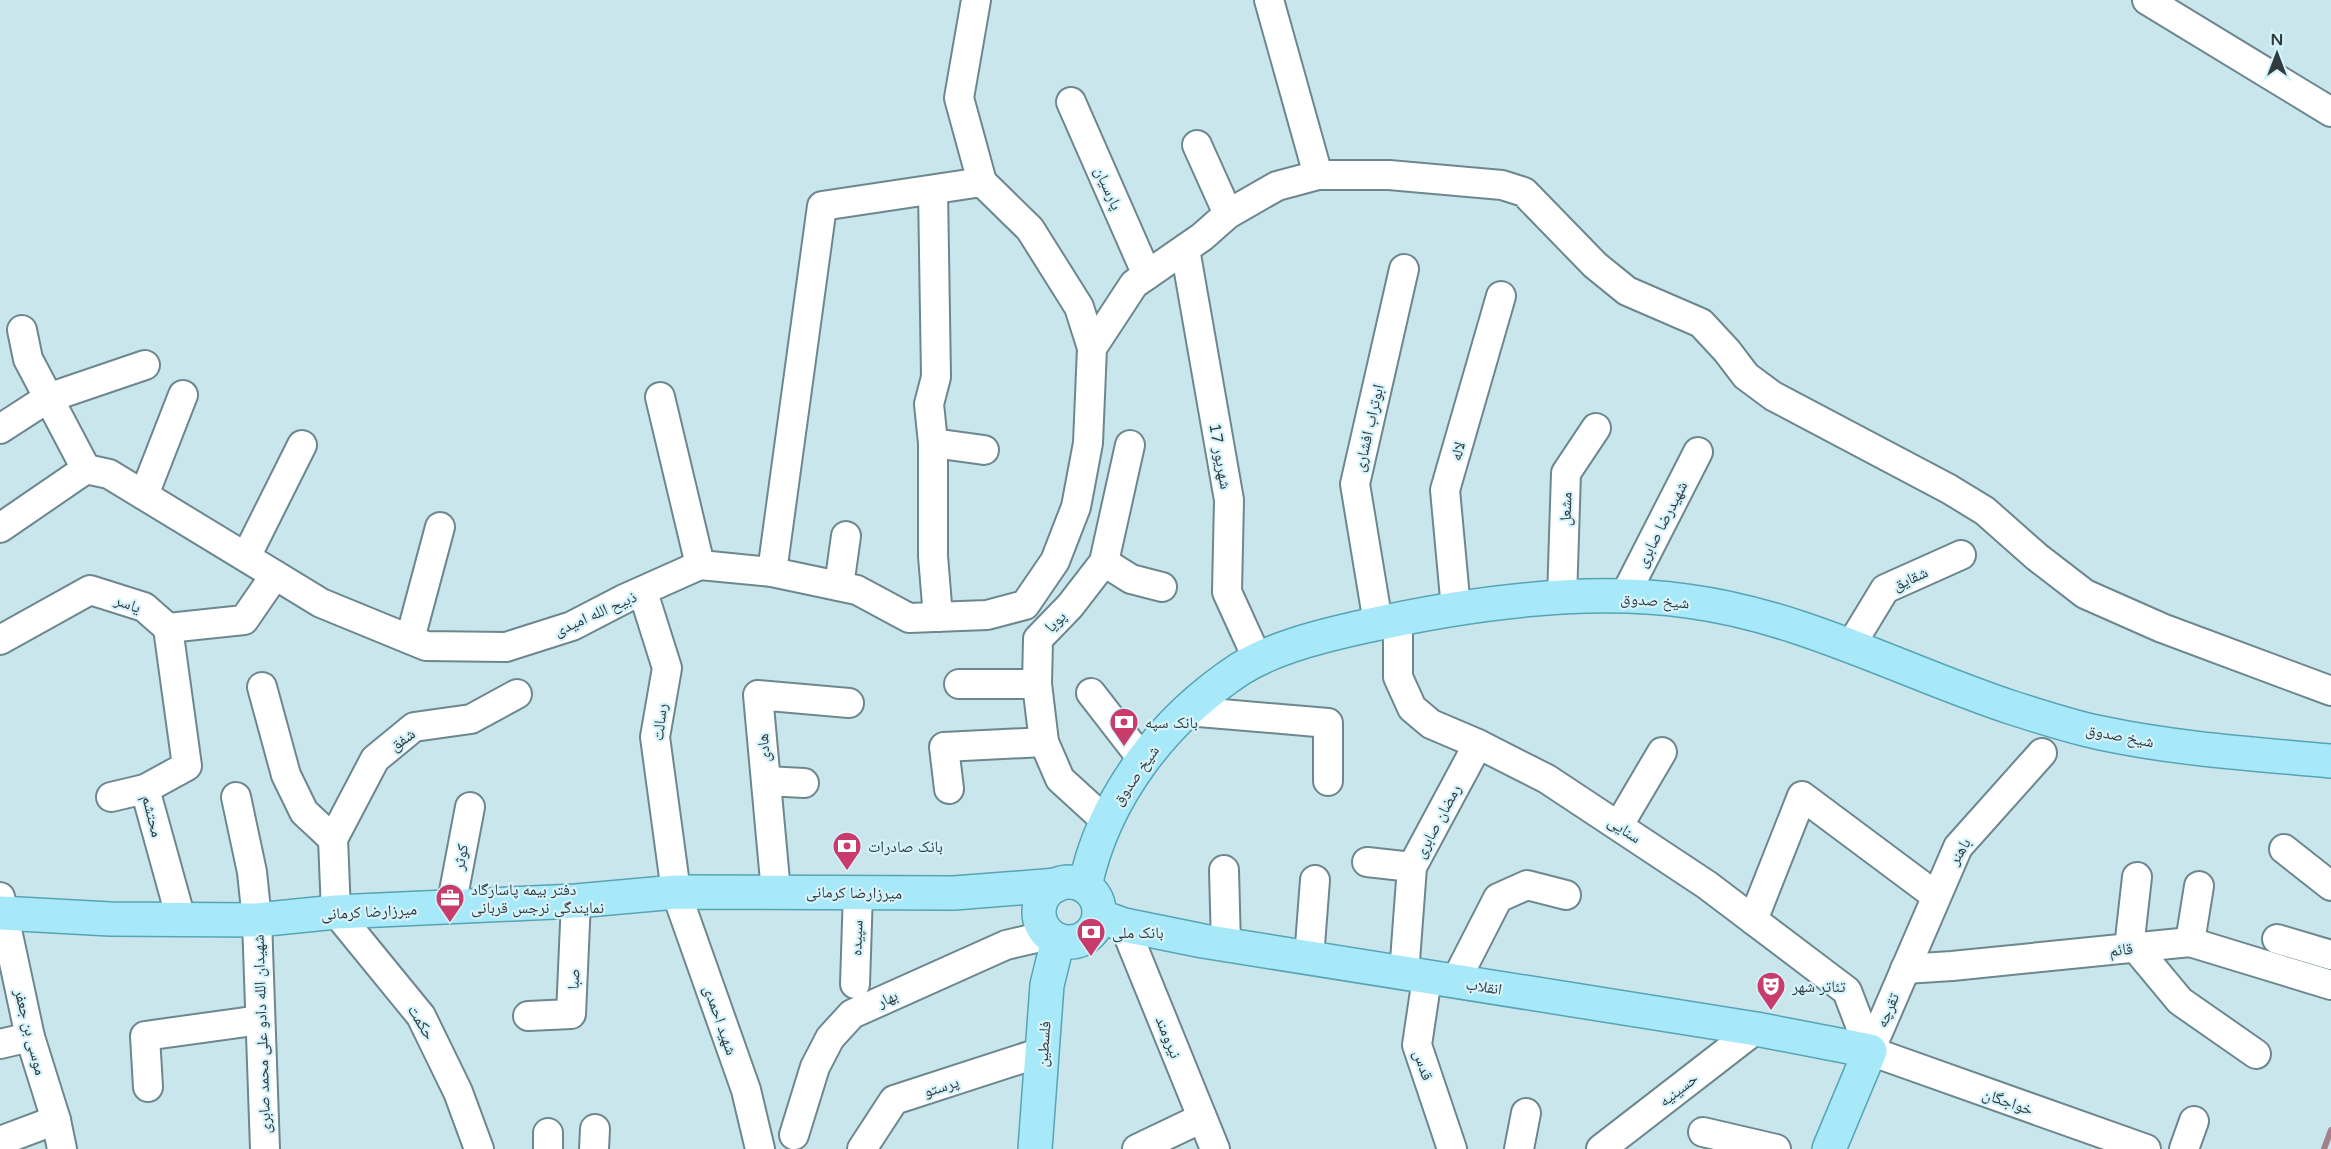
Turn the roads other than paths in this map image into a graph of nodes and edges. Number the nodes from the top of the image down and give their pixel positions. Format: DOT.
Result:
graph roads {
  1 [pos="976,0"];
  2 [pos="1269,0"];
  3 [pos="2147,0"];
  4 [pos="1071,102"];
  5 [pos="2331,112"];
  6 [pos="1197,144"];
  7 [pos="1318,175"];
  8 [pos="982,182"];
  9 [pos="933,190"];
  10 [pos="1228,214"];
  11 [pos="1185,249"];
  12 [pos="1404,269"];
  13 [pos="1147,275"];
  14 [pos="1501,297"];
  15 [pos="22,330"];
  16 [pos="1092,348"];
  17 [pos="145,365"];
  18 [pos="183,395"];
  19 [pos="660,397"];
  20 [pos="48,398"];
  21 [pos="1596,428"];
  22 [pos="0,429"];
  23 [pos="933,443"];
  24 [pos="302,445"];
  25 [pos="1130,445"];
  26 [pos="984,450"];
  27 [pos="1698,452"];
  28 [pos="86,468"];
  29 [pos="144,495"];
  30 [pos="440,527"];
  31 [pos="0,528"];
  32 [pos="846,537"];
  33 [pos="1961,555"];
  34 [pos="246,557"];
  35 [pos="1104,562"];
  36 [pos="700,565"];
  37 [pos="772,572"];
  38 [pos="275,575"];
  39 [pos="839,586"];
  40 [pos="1162,587"];
  41 [pos="643,592"];
  42 [pos="1624,597"];
  43 [pos="1562,599"];
  44 [pos="1456,609"];
  45 [pos="938,617"];
  46 [pos="1388,621"];
  47 [pos="168,628"];
  48 [pos="410,639"];
  49 [pos="0,640"];
  50 [pos="1851,645"];
  51 [pos="1258,660"];
  52 [pos="959,684"];
  53 [pos="1037,684"];
  54 [pos="262,687"];
  55 [pos="2331,691"];
  56 [pos="1091,693"];
  57 [pos="517,694"];
  58 [pos="849,703"];
  59 [pos="1187,711"];
  60 [pos="1044,742"];
  61 [pos="1478,744"];
  62 [pos="1662,752"];
  63 [pos="2042,753"];
  64 [pos="1143,760"];
  65 [pos="2331,761"];
  66 [pos="766,781"];
  67 [pos="1328,781"];
  68 [pos="804,783"];
  69 [pos="145,789"];
  70 [pos="949,789"];
  71 [pos="236,797"];
  72 [pos="111,798"];
  73 [pos="470,807"];
  74 [pos="1106,821"];
  75 [pos="1619,825"];
  76 [pos="333,840"];
  77 [pos="2284,849"];
  78 [pos="1367,862"];
  79 [pos="1412,867"];
  80 [pos="1224,870"];
  81 [pos="2137,877"];
  82 [pos="1315,880"];
  83 [pos="1071,885"];
  84 [pos="2331,885"];
  85 [pos="2199,886"];
  86 [pos="676,892"];
  87 [pos="776,892"];
  88 [pos="858,892"];
  89 [pos="954,893"];
  90 [pos="1566,895"];
  91 [pos="1936,896"];
  92 [pos="576,901"];
  93 [pos="451,907"];
  94 [pos="1,908"];
  95 [pos="336,912"];
  96 [pos="181,919"];
  97 [pos="257,920"];
  98 [pos="1111,920"];
  99 [pos="1753,920"];
  100 [pos="1049,931"];
  101 [pos="2277,939"];
  102 [pos="2190,942"];
  103 [pos="1226,945"];
  104 [pos="2132,948"];
  105 [pos="2329,954"];
  106 [pos="1309,958"];
  107 [pos="1905,969"];
  108 [pos="1429,978"];
  109 [pos="2324,982"];
  110 [pos="855,984"];
  111 [pos="528,1016"];
  112 [pos="260,1020"];
  113 [pos="1756,1029"];
  114 [pos="30,1036"];
  115 [pos="0,1044"];
  116 [pos="1870,1051"];
  117 [pos="1042,1052"];
  118 [pos="2256,1054"];
  119 [pos="148,1087"];
  120 [pos="1526,1113"];
  121 [pos="1202,1118"];
  122 [pos="56,1120"];
  123 [pos="2194,1121"];
  124 [pos="1703,1132"];
  125 [pos="794,1135"];
  126 [pos="0,1141"];
  127 [pos="62,1149"];
  128 [pos="265,1149"];
  129 [pos="479,1149"];
  130 [pos="760,1149"];
  131 [pos="862,1149"];
  132 [pos="1035,1149"];
  133 [pos="1137,1149"];
  134 [pos="1215,1149"];
  135 [pos="1452,1149"];
  136 [pos="1519,1149"];
  137 [pos="1601,1149"];
  138 [pos="1776,1149"];
  139 [pos="1829,1149"];
  140 [pos="2146,1149"];
  141 [pos="2184,1149"];
  1 -- 8 [label="street"];
  2 -- 7 [label="street"];
  3 -- 5 [label="street"];
  4 -- 13 [label="street, پارسیان"];
  6 -- 10 [label="street"];
  7 -- 10 [label="street"];
  7 -- 55 [label="street"];
  8 -- 9 [label="street"];
  8 -- 16 [label="street"];
  9 -- 23 [label="street"];
  9 -- 37 [label="street"];
  10 -- 11 [label="street"];
  11 -- 13 [label="street"];
  11 -- 51 [label="street, 17 شهریور"];
  12 -- 46 [label="street, ابوتراب افشاری"];
  13 -- 16 [label="street"];
  14 -- 44 [label="street, لاله"];
  15 -- 20 [label="street"];
  16 -- 45 [label="street"];
  17 -- 20 [label="street"];
  18 -- 29 [label="street"];
  19 -- 36 [label="street"];
  20 -- 22 [label="street"];
  20 -- 28 [label="street"];
  21 -- 43 [label="street, مشعل"];
  23 -- 26 [label="street"];
  23 -- 45 [label="street"];
  24 -- 34 [label="street"];
  25 -- 35 [label="street, پویا"];
  27 -- 42 [label="street, شهیدرضا صابری"];
  28 -- 29 [label="street, ذبیح الله امیدی"];
  28 -- 31 [label="street"];
  29 -- 34 [label="street, ذبیح الله امیدی"];
  30 -- 48 [label="street"];
  32 -- 39 [label="street"];
  33 -- 50 [label="street, شقایق"];
  34 -- 38 [label="street, ذبیح الله امیدی"];
  35 -- 40 [label="street"];
  35 -- 53 [label="street, پویا"];
  36 -- 37 [label="street"];
  36 -- 41 [label="street, ذبیح الله امیدی"];
  37 -- 39 [label="street"];
  38 -- 47 [label="street"];
  38 -- 48 [label="street, ذبیح الله امیدی"];
  39 -- 45 [label="street"];
  41 -- 48 [label="street, ذبیح الله امیدی"];
  41 -- 86 [label="street, رسالت"];
  42 -- 43 [label="main road, شیخ صدوق"];
  42 -- 50 [label="main road, شیخ صدوق"];
  43 -- 44 [label="main road, شیخ صدوق"];
  44 -- 46 [label="main road, شیخ صدوق"];
  46 -- 51 [label="main road, شیخ صدوق"];
  46 -- 61 [label="street, سنایی"];
  47 -- 49 [label="street, یاسر"];
  47 -- 69 [label="street, محتشم"];
  50 -- 65 [label="main road, شیخ صدوق"];
  51 -- 59 [label="main road, شیخ صدوق"];
  52 -- 53 [label="street"];
  53 -- 60 [label="street, پویا"];
  54 -- 76 [label="street"];
  56 -- 64 [label="street"];
  57 -- 76 [label="street, شفق"];
  58 -- 66 [label="street, هادی"];
  59 -- 64 [label="main road, شیخ صدوق"];
  59 -- 67 [label="street"];
  60 -- 70 [label="street"];
  60 -- 74 [label="street, پویا"];
  61 -- 75 [label="street, سنایی"];
  61 -- 79 [label="street, رمضان صابری"];
  62 -- 75 [label="street"];
  63 -- 91 [label="street, باهنر"];
  64 -- 74 [label="main road, شیخ صدوق"];
  66 -- 68 [label="street"];
  66 -- 87 [label="street, هادی"];
  69 -- 72 [label="street"];
  69 -- 96 [label="street, محتشم"];
  71 -- 97 [label="street, شهیدان الله دادو علی محمد صابری"];
  73 -- 93 [label="street, کوثر"];
  74 -- 83 [label="main road, شیخ صدوق"];
  75 -- 99 [label="street, سنایی"];
  76 -- 95 [label="street, شفق"];
  77 -- 84 [label="street"];
  78 -- 79 [label="street"];
  79 -- 108 [label="street, رمضان صابری"];
  80 -- 103 [label="street"];
  81 -- 104 [label="street"];
  82 -- 106 [label="street"];
  83 -- 89 [label="main road"];
  83 -- 98 [label="main road"];
  83 -- 100 [label="main road"];
  85 -- 102 [label="street"];
  86 -- 87 [label="main road, میرزارضا کرمانی"];
  86 -- 92 [label="main road, میرزارضا کرمانی"];
  86 -- 130 [label="street, شهید احمدی"];
  87 -- 88 [label="main road, میرزارضا کرمانی"];
  88 -- 89 [label="main road, میرزارضا کرمانی"];
  88 -- 110 [label="street, سپیده"];
  89 -- 100 [label="main road"];
  90 -- 108 [label="street"];
  91 -- 99 [label="street"];
  91 -- 107 [label="street, باهنر"];
  92 -- 93 [label="main road, میرزارضا کرمانی"];
  92 -- 111 [label="street, صبا"];
  93 -- 95 [label="main road, میرزارضا کرمانی"];
  94 -- 96 [label="main road, میرزارضا کرمانی"];
  94 -- 114 [label="street, موسی بن جعفر"];
  95 -- 97 [label="main road, میرزارضا کرمانی"];
  95 -- 129 [label="street, حکمت"];
  96 -- 97 [label="main road, میرزارضا کرمانی"];
  97 -- 112 [label="street, شهیدان الله دادو علی محمد صابری"];
  98 -- 100 [label="main road"];
  98 -- 103 [label="main road, انقلاب"];
  98 -- 121 [label="street, نیرومند"];
  99 -- 116 [label="street, سنایی"];
  100 -- 117 [label="main road, فلسطین"];
  100 -- 125 [label="street, بهار"];
  101 -- 105 [label="street"];
  102 -- 104 [label="street, قائم"];
  102 -- 109 [label="street, قائم"];
  103 -- 106 [label="main road, انقلاب"];
  104 -- 107 [label="street, قائم"];
  104 -- 118 [label="street"];
  105 -- 109 [label="street"];
  106 -- 108 [label="main road, انقلاب"];
  107 -- 116 [label="street, تقرچه"];
  108 -- 113 [label="main road, انقلاب"];
  108 -- 135 [label="street, قدس"];
  112 -- 119 [label="street"];
  112 -- 128 [label="street, شهیدان الله دادو علی محمد صابری"];
  113 -- 116 [label="main road, انقلاب"];
  113 -- 137 [label="street, حسینیه"];
  114 -- 115 [label="street"];
  114 -- 122 [label="street, موسی بن جعفر"];
  116 -- 139 [label="main road"];
  116 -- 140 [label="street, خواجگان"];
  117 -- 131 [label="street, پرستو"];
  117 -- 132 [label="main road, فلسطین"];
  120 -- 136 [label="street"];
  121 -- 133 [label="street"];
  121 -- 134 [label="street, نیرومند"];
  122 -- 126 [label="street"];
  122 -- 127 [label="street, موسی بن جعفر"];
  123 -- 141 [label="street"];
  124 -- 138 [label="street"];
}
